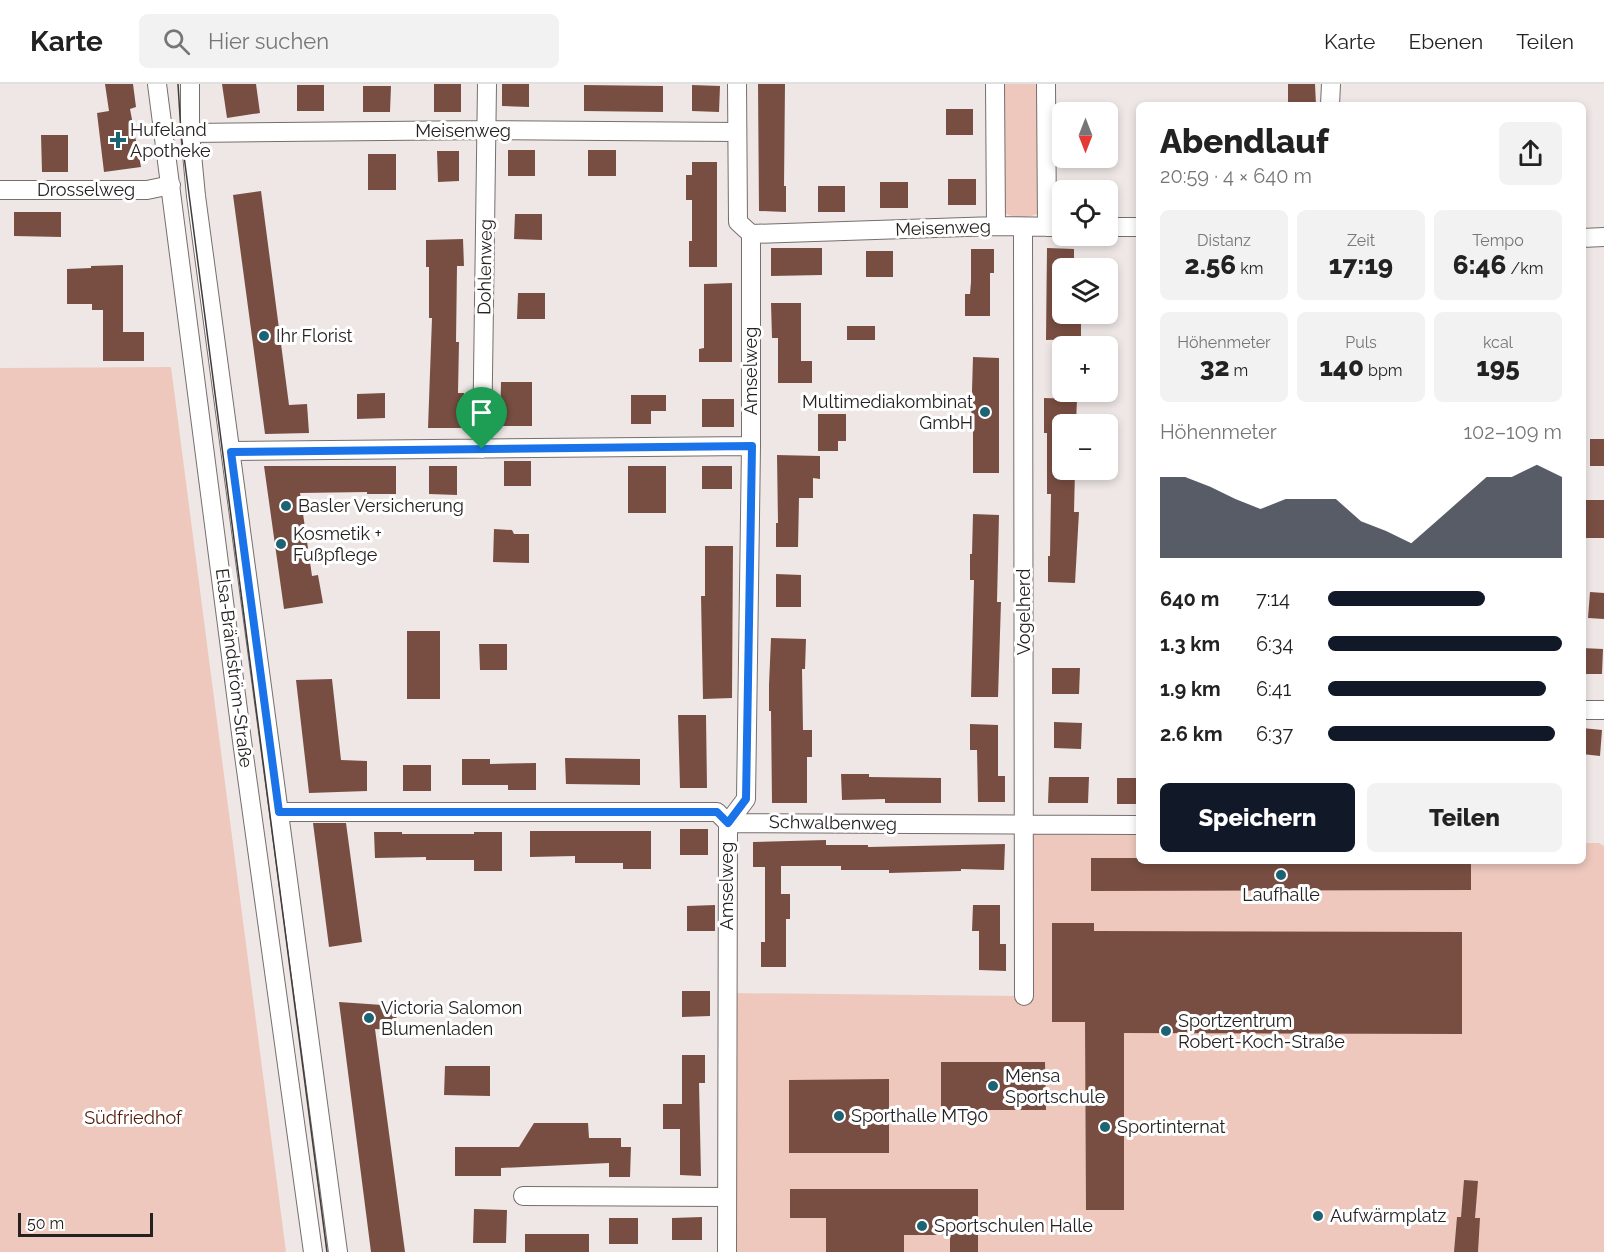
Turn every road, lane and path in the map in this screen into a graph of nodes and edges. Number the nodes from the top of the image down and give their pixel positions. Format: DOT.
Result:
graph roads {
  1 [pos="157,84"];
  2 [pos="190,84"];
  3 [pos="487,84"];
  4 [pos="737,84"];
  5 [pos="995,84"];
  6 [pos="1046,84"];
  7 [pos="1331,84"];
  8 [pos="1330,102"];
  9 [pos="487,130"];
  10 [pos="737,132"];
  11 [pos="190,133"];
  12 [pos="171,185"];
  13 [pos="0,190"];
  14 [pos="1052,191"];
  15 [pos="996,226"];
  16 [pos="1023,227"];
  17 [pos="1052,227"];
  18 [pos="1118,227"];
  19 [pos="1136,227"];
  20 [pos="752,234"];
  21 [pos="1604,237"];
  22 [pos="1586,238"];
  23 [pos="752,446"];
  24 [pos="482,449"];
  25 [pos="231,452"];
  26 [pos="1586,710"];
  27 [pos="1604,710"];
  28 [pos="279,812"];
  29 [pos="728,823"];
  30 [pos="1024,825"];
  31 [pos="1136,825"];
  32 [pos="1024,996"];
  33 [pos="523,1196"];
  34 [pos="727,1197"];
  35 [pos="313,1252"];
  36 [pos="338,1252"];
  37 [pos="727,1252"];
  1 -- 12 [label="street, Elsa-Brändström-Straße"];
  2 -- 11 [label="street, Elsa-Brändström-Straße"];
  3 -- 9 [label="street, Dohlenweg"];
  4 -- 10 [label="street"];
  5 -- 15 [label="street"];
  6 -- 14 [label="street"];
  7 -- 8 [label="street"];
  9 -- 10 [label="street, Meisenweg"];
  9 -- 11 [label="street, Meisenweg"];
  9 -- 24 [label="street, Dohlenweg"];
  10 -- 20 [label="street"];
  11 -- 25 [label="street, Elsa-Brändström-Straße"];
  12 -- 13 [label="street, Drosselweg"];
  12 -- 35 [label="street, Elsa-Brändström-Straße"];
  15 -- 16 [label="street, Meisenweg"];
  15 -- 20 [label="street, Meisenweg"];
  16 -- 17 [label="street, Meisenweg"];
  16 -- 30 [label="street, Vogelherd"];
  18 -- 19 [label="street"];
  20 -- 23 [label="street, Amselweg"];
  21 -- 22 [label="street"];
  23 -- 24 [label="street"];
  23 -- 29 [label="street, Amselweg"];
  24 -- 25 [label="street"];
  25 -- 28 [label="street, Elsa-Brändström-Straße"];
  26 -- 27 [label="street"];
  28 -- 29 [label="street, Schwalbenweg"];
  28 -- 36 [label="street, Elsa-Brändström-Straße"];
  29 -- 30 [label="street, Schwalbenweg"];
  29 -- 34 [label="street, Amselweg"];
  30 -- 31 [label="street, Schwalbenweg"];
  30 -- 32 [label="street, Vogelherd"];
  33 -- 34 [label="street"];
  34 -- 37 [label="street, Amselweg"];
}
